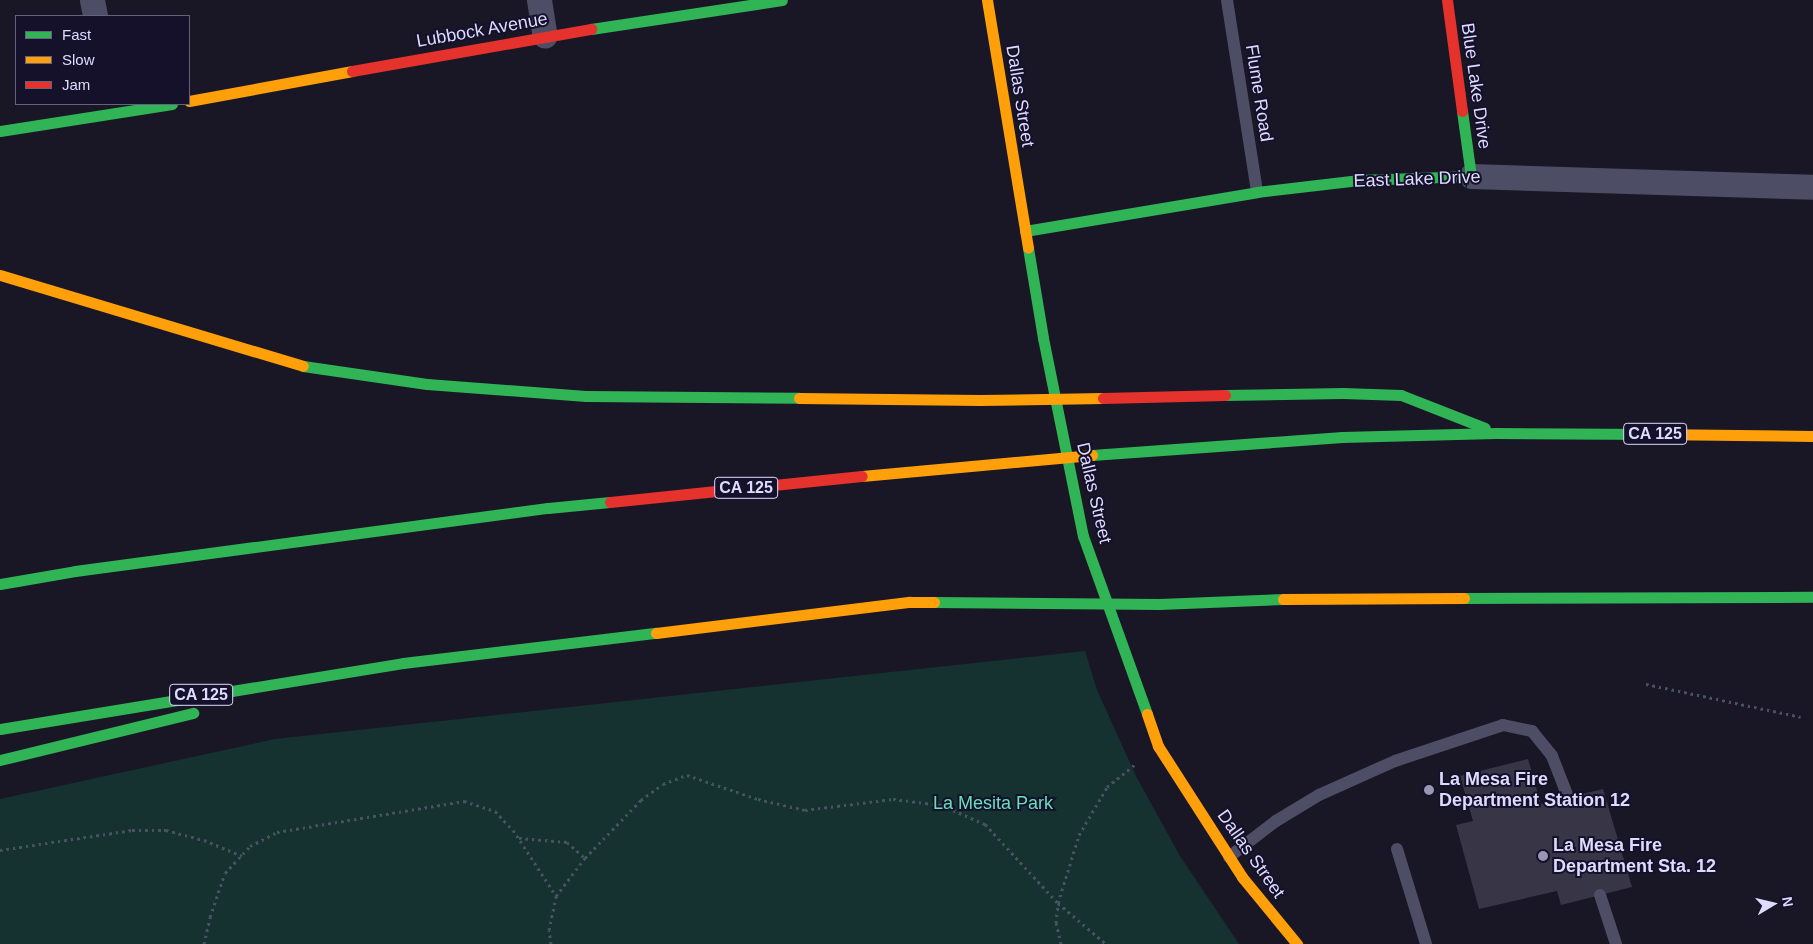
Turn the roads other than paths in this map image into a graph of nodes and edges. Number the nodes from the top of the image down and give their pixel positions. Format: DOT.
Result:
graph roads {
  1 [pos="92,0"];
  2 [pos="539,0"];
  3 [pos="782,0"];
  4 [pos="987,0"];
  5 [pos="1227,0"];
  6 [pos="1450,0"];
  7 [pos="95,15"];
  8 [pos="545,36"];
  9 [pos="190,101"];
  10 [pos="159,105"];
  11 [pos="109,109"];
  12 [pos="0,132"];
  13 [pos="1471,176"];
  14 [pos="1813,187"];
  15 [pos="1257,192"];
  16 [pos="1025,231"];
  17 [pos="0,274"];
  18 [pos="1496,433"];
  19 [pos="1813,436"];
  20 [pos="0,584"];
  21 [pos="1813,596"];
  22 [pos="403,663"];
  23 [pos="240,702"];
  24 [pos="201,711"];
  25 [pos="0,728"];
  26 [pos="0,760"];
  27 [pos="1568,798"];
  28 [pos="1397,849"];
  29 [pos="1229,857"];
  30 [pos="1600,895"];
  31 [pos="1297,944"];
  32 [pos="1426,944"];
  33 [pos="1616,944"];
  1 -- 7 [label="street"];
  2 -- 8 [label="street"];
  3 -- 8 [label="main road, Lubbock Avenue"];
  4 -- 16 [label="main road, Dallas Street"];
  5 -- 15 [label="lane, Flume Road"];
  6 -- 13 [label="main road, Blue Lake Drive"];
  8 -- 9 [label="main road, Lubbock Avenue"];
  10 -- 11 [label="main road"];
  11 -- 12 [label="main road"];
  13 -- 14 [label="street, East Lake Drive"];
  13 -- 15 [label="main road, East Lake Drive"];
  15 -- 16 [label="main road, East Lake Drive"];
  16 -- 29 [label="main road, Dallas Street"];
  17 -- 18 [label="main road"];
  18 -- 19 [label="main road, CA 125"];
  18 -- 20 [label="main road, CA 125"];
  21 -- 22 [label="main road, CA 125"];
  22 -- 23 [label="main road"];
  22 -- 25 [label="main road, CA 125"];
  24 -- 26 [label="main road"];
  27 -- 29 [label="lane"];
  28 -- 32 [label="lane"];
  29 -- 31 [label="main road, Dallas Street"];
  30 -- 33 [label="lane"];
}
